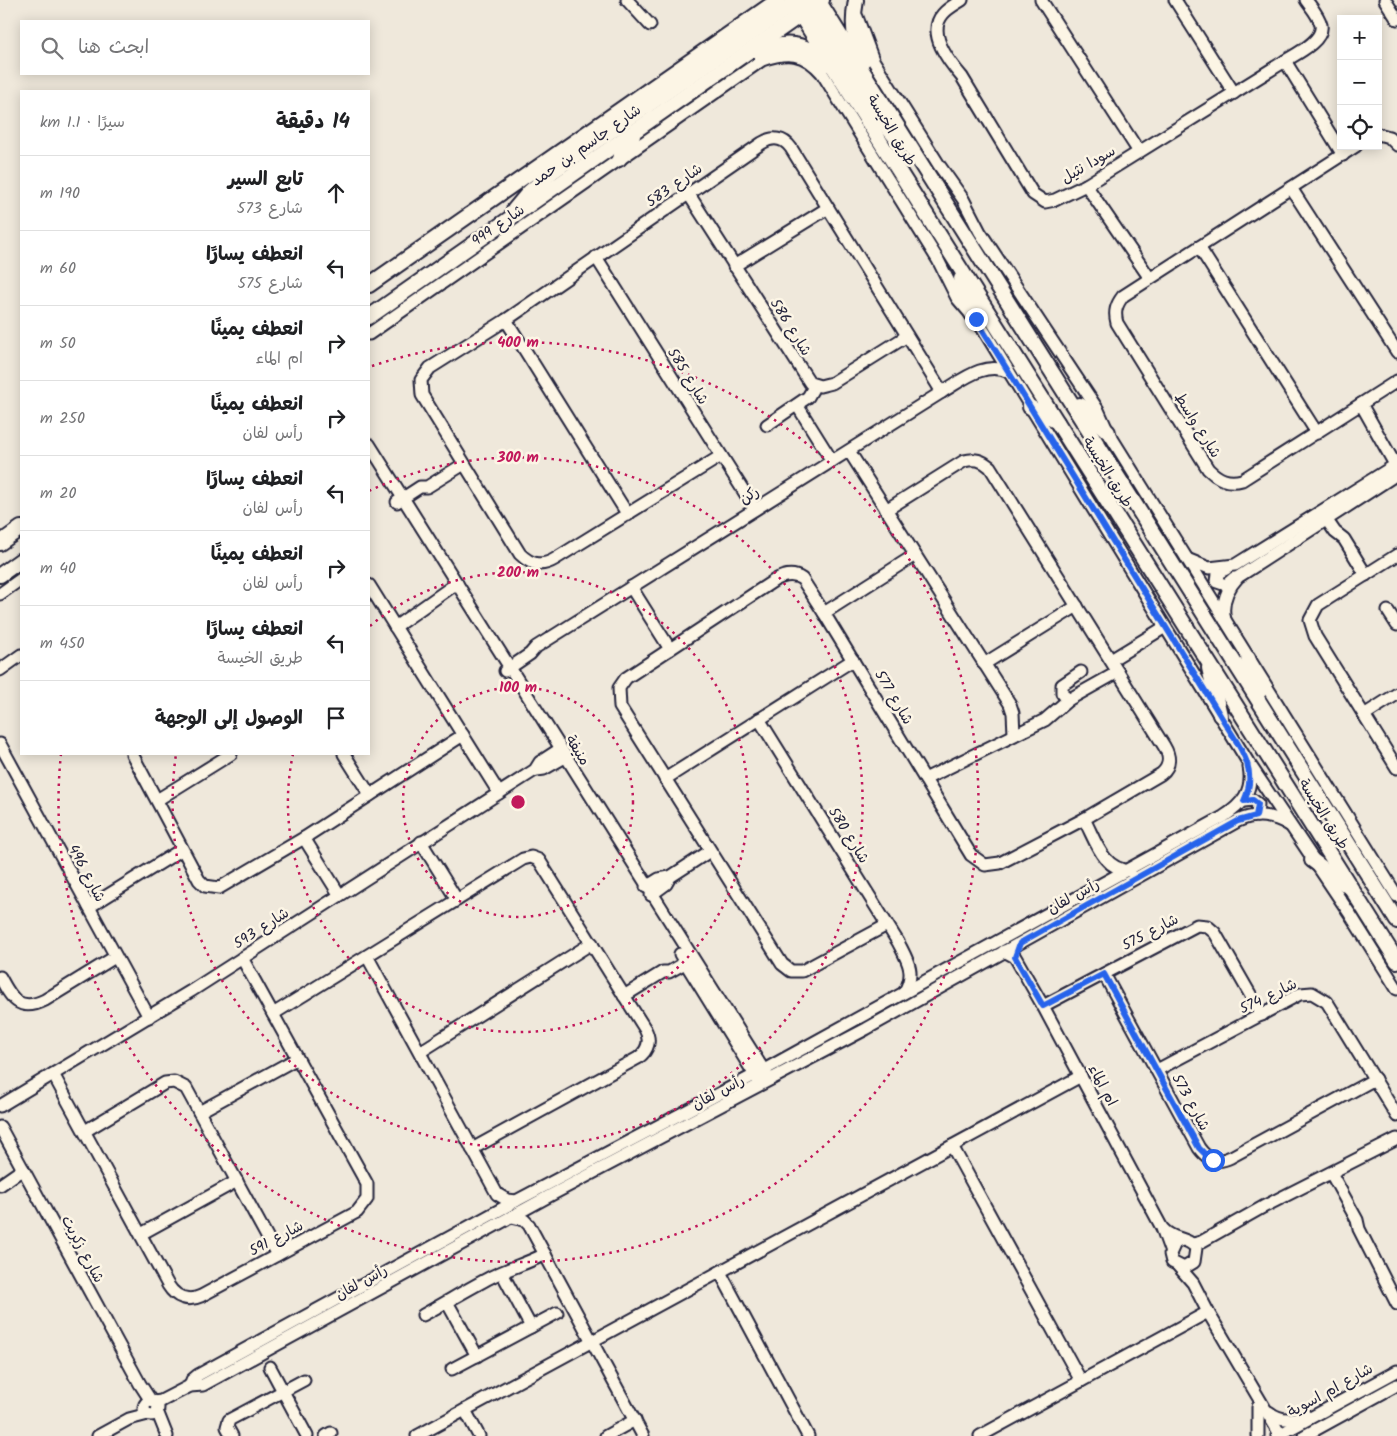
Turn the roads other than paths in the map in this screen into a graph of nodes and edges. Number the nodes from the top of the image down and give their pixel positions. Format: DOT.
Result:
graph roads {
  1 [pos="627,0"];
  2 [pos="758,0"];
  3 [pos="778,0"];
  4 [pos="962,0"];
  5 [pos="1041,0"];
  6 [pos="1175,0"];
  7 [pos="1306,0"];
  8 [pos="1385,0"];
  9 [pos="1392,0"];
  10 [pos="806,3"];
  11 [pos="855,5"];
  12 [pos="1397,7"];
  13 [pos="1397,19"];
  14 [pos="650,25"];
  15 [pos="729,34"];
  16 [pos="799,55"];
  17 [pos="1285,61"];
  18 [pos="729,66"];
  19 [pos="839,74"];
  20 [pos="871,85"];
  21 [pos="1234,93"];
  22 [pos="638,129"];
  23 [pos="1382,135"];
  24 [pos="1397,145"];
  25 [pos="1351,150"];
  26 [pos="1139,152"];
  27 [pos="1344,155"];
  28 [pos="619,159"];
  29 [pos="927,174"];
  30 [pos="1086,185"];
  31 [pos="1291,188"];
  32 [pos="688,193"];
  33 [pos="828,208"];
  34 [pos="509,219"];
  35 [pos="1199,247"];
  36 [pos="596,257"];
  37 [pos="955,259"];
  38 [pos="734,266"];
  39 [pos="1149,277"];
  40 [pos="370,284"];
  41 [pos="972,314"];
  42 [pos="370,317"];
  43 [pos="506,320"];
  44 [pos="370,333"];
  45 [pos="907,336"];
  46 [pos="992,343"];
  47 [pos="1397,352"];
  48 [pos="979,371"];
  49 [pos="1008,372"];
  50 [pos="1397,381"];
  51 [pos="816,385"];
  52 [pos="1063,390"];
  53 [pos="942,392"];
  54 [pos="1361,404"];
  55 [pos="797,405"];
  56 [pos="1030,407"];
  57 [pos="1058,423"];
  58 [pos="767,425"];
  59 [pos="1108,432"];
  60 [pos="1316,433"];
  61 [pos="370,446"];
  62 [pos="849,450"];
  63 [pos="720,456"];
  64 [pos="370,457"];
  65 [pos="832,461"];
  66 [pos="464,464"];
  67 [pos="1397,466"];
  68 [pos="402,504"];
  69 [pos="755,509"];
  70 [pos="886,510"];
  71 [pos="1327,513"];
  72 [pos="628,515"];
  73 [pos="20,529"];
  74 [pos="0,543"];
  75 [pos="1397,555"];
  76 [pos="915,556"];
  77 [pos="1185,558"];
  78 [pos="20,561"];
  79 [pos="1239,569"];
  80 [pos="1366,574"];
  81 [pos="0,575"];
  82 [pos="20,580"];
  83 [pos="370,587"];
  84 [pos="631,587"];
  85 [pos="456,588"];
  86 [pos="0,594"];
  87 [pos="1077,606"];
  88 [pos="1388,611"];
  89 [pos="824,613"];
  90 [pos="1225,622"];
  91 [pos="1397,625"];
  92 [pos="395,627"];
  93 [pos="1165,627"];
  94 [pos="670,649"];
  95 [pos="1206,655"];
  96 [pos="20,656"];
  97 [pos="1248,658"];
  98 [pos="854,660"];
  99 [pos="1111,660"];
  100 [pos="984,664"];
  101 [pos="504,667"];
  102 [pos="0,670"];
  103 [pos="1081,672"];
  104 [pos="1118,672"];
  105 [pos="1397,694"];
  106 [pos="1068,700"];
  107 [pos="1267,714"];
  108 [pos="1220,715"];
  109 [pos="1364,715"];
  110 [pos="759,719"];
  111 [pos="1014,734"];
  112 [pos="463,735"];
  113 [pos="0,744"];
  114 [pos="133,755"];
  115 [pos="230,755"];
  116 [pos="345,755"];
  117 [pos="559,755"];
  118 [pos="1248,762"];
  119 [pos="1397,768"];
  120 [pos="665,779"];
  121 [pos="926,779"];
  122 [pos="499,792"];
  123 [pos="370,795"];
  124 [pos="157,800"];
  125 [pos="1244,801"];
  126 [pos="1256,816"];
  127 [pos="1084,819"];
  128 [pos="1290,826"];
  129 [pos="304,838"];
  130 [pos="421,842"];
  131 [pos="181,850"];
  132 [pos="710,851"];
  133 [pos="1312,860"];
  134 [pos="1108,864"];
  135 [pos="1130,870"];
  136 [pos="1100,886"];
  137 [pos="649,891"];
  138 [pos="1353,891"];
  139 [pos="339,894"];
  140 [pos="1397,896"];
  141 [pos="457,900"];
  142 [pos="88,907"];
  143 [pos="1397,921"];
  144 [pos="887,925"];
  145 [pos="592,943"];
  146 [pos="1020,943"];
  147 [pos="1004,951"];
  148 [pos="367,956"];
  149 [pos="115,957"];
  150 [pos="1015,957"];
  151 [pos="242,958"];
  152 [pos="687,958"];
  153 [pos="1397,961"];
  154 [pos="911,968"];
  155 [pos="1104,974"];
  156 [pos="935,975"];
  157 [pos="0,978"];
  158 [pos="1397,989"];
  159 [pos="905,991"];
  160 [pos="624,996"];
  161 [pos="1043,1006"];
  162 [pos="273,1014"];
  163 [pos="1262,1016"];
  164 [pos="149,1017"];
  165 [pos="420,1052"];
  166 [pos="296,1059"];
  167 [pos="1157,1070"];
  168 [pos="759,1073"];
  169 [pos="53,1074"];
  170 [pos="1081,1076"];
  171 [pos="1375,1079"];
  172 [pos="765,1084"];
  173 [pos="0,1106"];
  174 [pos="199,1112"];
  175 [pos="1397,1116"];
  176 [pos="0,1127"];
  177 [pos="86,1131"];
  178 [pos="1395,1140"];
  179 [pos="952,1146"];
  180 [pos="472,1149"];
  181 [pos="23,1169"];
  182 [pos="1330,1176"];
  183 [pos="237,1181"];
  184 [pos="0,1185"];
  185 [pos="548,1190"];
  186 [pos="497,1194"];
  187 [pos="516,1201"];
  188 [pos="530,1208"];
  189 [pos="490,1215"];
  190 [pos="512,1217"];
  191 [pos="529,1225"];
  192 [pos="1162,1228"];
  193 [pos="141,1234"];
  194 [pos="1170,1250"];
  195 [pos="1191,1250"];
  196 [pos="543,1251"];
  197 [pos="277,1255"];
  198 [pos="1179,1267"];
  199 [pos="720,1272"];
  200 [pos="502,1273"];
  201 [pos="1193,1283"];
  202 [pos="447,1302"];
  203 [pos="1397,1304"];
  204 [pos="1208,1312"];
  205 [pos="558,1313"];
  206 [pos="422,1315"];
  207 [pos="531,1327"];
  208 [pos="591,1342"];
  209 [pos="477,1356"];
  210 [pos="270,1367"];
  211 [pos="452,1370"];
  212 [pos="1397,1371"];
  213 [pos="304,1380"];
  214 [pos="1081,1381"];
  215 [pos="190,1386"];
  216 [pos="1397,1386"];
  217 [pos="283,1391"];
  218 [pos="151,1407"];
  219 [pos="1330,1407"];
  220 [pos="1262,1408"];
  221 [pos="465,1410"];
  222 [pos="635,1420"];
  223 [pos="425,1434"];
  224 [pos="98,1436"];
  225 [pos="167,1436"];
  226 [pos="232,1436"];
  227 [pos="307,1436"];
  228 [pos="479,1436"];
  229 [pos="606,1436"];
  230 [pos="644,1436"];
  231 [pos="808,1436"];
  232 [pos="980,1436"];
  233 [pos="1258,1436"];
  234 [pos="1278,1436"];
  235 [pos="1304,1436"];
  1 -- 14 [label="street"];
  2 -- 15 [label="main road"];
  3 -- 15 [label="main road, شارع جاسم بن حمد"];
  4 -- 30 [label="street, سودا نثيل"];
  5 -- 26 [label="street"];
  6 -- 21 [label="street"];
  7 -- 17 [label="street, سودا نثيل"];
  8 -- 13 [label="street"];
  9 -- 12 [label="street"];
  10 -- 18 [label="main road, شارع جاسم بن حمد"];
  10 -- 19 [label="main road, طريق الخيسة"];
  10 -- 20 [label="main road, طريق الخيسة"];
  10 -- 29 [label="main road"];
  10 -- 34 [label="main road"];
  11 -- 20 [label="main road"];
  11 -- 59 [label="street, طريق الخيسة"];
  15 -- 40 [label="main road, شارع جاسم بن حمد"];
  16 -- 28 [label="street, شارع 999"];
  16 -- 41 [label="street, طريق الخيسة"];
  17 -- 21 [label="street, سودا نثيل"];
  17 -- 27 [label="street"];
  18 -- 19 [label="main road"];
  18 -- 22 [label="main road, شارع جاسم بن حمد"];
  19 -- 37 [label="main road, طريق الخيسة"];
  20 -- 29 [label="main road, طريق الخيسة"];
  21 -- 26 [label="street, سودا نثيل"];
  22 -- 28 [label="main road"];
  22 -- 34 [label="main road, شارع جاسم بن حمد"];
  23 -- 24 [label="street"];
  25 -- 27 [label="street, شارع واسط"];
  26 -- 30 [label="street, سودا نثيل"];
  27 -- 31 [label="street, شارع واسط"];
  28 -- 44 [label="street, شارع 999"];
  29 -- 52 [label="main road, طريق الخيسة"];
  30 -- 39 [label="street"];
  31 -- 35 [label="street, شارع واسط"];
  31 -- 47 [label="street"];
  32 -- 33 [label="street, شارع 583"];
  32 -- 36 [label="street, شارع 583"];
  32 -- 38 [label="street, شارع 586"];
  33 -- 38 [label="street"];
  33 -- 45 [label="street, شارع 583"];
  34 -- 42 [label="main road, شارع جاسم بن حمد"];
  35 -- 39 [label="street, شارع واسط"];
  35 -- 60 [label="street"];
  36 -- 43 [label="street, شارع 583"];
  36 -- 63 [label="street, شارع 585"];
  37 -- 41 [label="main road"];
  37 -- 57 [label="main road, طريق الخيسة"];
  38 -- 51 [label="street, شارع 586"];
  39 -- 60 [label="street, شارع واسط"];
  41 -- 46 [label="street, طريق الخيسة"];
  43 -- 66 [label="street, شارع 583"];
  43 -- 72 [label="street"];
  45 -- 51 [label="street"];
  45 -- 53 [label="street, شارع 583"];
  46 -- 48 [label="street"];
  46 -- 49 [label="street, طريق الخيسة"];
  48 -- 49 [label="street, ركن"];
  48 -- 53 [label="street, ركن"];
  49 -- 56 [label="street, طريق الخيسة"];
  50 -- 54 [label="street, شارع واسط"];
  51 -- 55 [label="street"];
  52 -- 59 [label="main road"];
  52 -- 107 [label="main road, طريق الخيسة"];
  53 -- 62 [label="street, ركن"];
  54 -- 60 [label="street, شارع واسط"];
  54 -- 67 [label="street"];
  55 -- 58 [label="street"];
  55 -- 65 [label="street"];
  56 -- 57 [label="main road"];
  56 -- 93 [label="street, طريق الخيسة"];
  57 -- 95 [label="main road, طريق الخيسة"];
  59 -- 77 [label="street, طريق الخيسة"];
  61 -- 68 [label="street, منيفة"];
  62 -- 65 [label="street, ركن"];
  62 -- 70 [label="street"];
  63 -- 69 [label="street, شارع 585"];
  63 -- 72 [label="street, شارع 583"];
  64 -- 68 [label="street, منيفة"];
  65 -- 69 [label="street, ركن"];
  66 -- 68 [label="street"];
  66 -- 72 [label="street, شارع 583"];
  67 -- 71 [label="street"];
  68 -- 85 [label="street, منيفة"];
  69 -- 84 [label="street, ركن"];
  70 -- 76 [label="street"];
  70 -- 87 [label="street, شارع 577"];
  71 -- 79 [label="street"];
  71 -- 80 [label="street"];
  73 -- 74 [label="main road"];
  75 -- 80 [label="street"];
  76 -- 89 [label="street"];
  76 -- 100 [label="street"];
  77 -- 79 [label="street"];
  77 -- 90 [label="street, طريق الخيسة"];
  78 -- 81 [label="main road"];
  79 -- 90 [label="street"];
  80 -- 109 [label="street"];
  82 -- 86 [label="street"];
  83 -- 92 [label="street"];
  84 -- 94 [label="street"];
  84 -- 101 [label="street, ركن"];
  85 -- 92 [label="street"];
  85 -- 101 [label="street, منيفة"];
  87 -- 99 [label="street, شارع 577"];
  87 -- 100 [label="street"];
  88 -- 91 [label="street"];
  89 -- 94 [label="street, شارع 577"];
  89 -- 98 [label="street, شارع 577"];
  90 -- 97 [label="street, طريق الخيسة"];
  92 -- 112 [label="street"];
  93 -- 99 [label="street"];
  93 -- 108 [label="street, طريق الخيسة"];
  94 -- 120 [label="street, شارع 577"];
  95 -- 108 [label="main road"];
  95 -- 138 [label="main road, طريق الخيسة"];
  96 -- 102 [label="street"];
  97 -- 107 [label="main road"];
  97 -- 140 [label="street, طريق الخيسة"];
  98 -- 110 [label="street"];
  98 -- 121 [label="street, شارع 577"];
  99 -- 104 [label="street, شارع 577"];
  100 -- 111 [label="street"];
  101 -- 117 [label="street, منيفة"];
  103 -- 106 [label="street"];
  104 -- 106 [label="street"];
  104 -- 127 [label="street, شارع 577"];
  105 -- 109 [label="street"];
  106 -- 111 [label="street"];
  107 -- 143 [label="main road, طريق الخيسة"];
  108 -- 118 [label="street, طريق الخيسة"];
  109 -- 119 [label="street"];
  110 -- 120 [label="street"];
  110 -- 144 [label="street, شارع 580"];
  111 -- 121 [label="street"];
  112 -- 122 [label="street"];
  112 -- 123 [label="street"];
  113 -- 142 [label="street, شارع 496"];
  114 -- 124 [label="street"];
  115 -- 124 [label="street"];
  116 -- 123 [label="street"];
  117 -- 122 [label="street, شارع 593"];
  117 -- 137 [label="street, منيفة"];
  117 -- 152 [label="street, منيفة"];
  118 -- 125 [label="street"];
  118 -- 128 [label="street, طريق الخيسة"];
  120 -- 132 [label="street, شارع 577"];
  121 -- 127 [label="street, شارع 577"];
  122 -- 130 [label="street, شارع 593"];
  123 -- 129 [label="street"];
  124 -- 131 [label="street"];
  125 -- 126 [label="street"];
  125 -- 135 [label="street, رأس لفان"];
  126 -- 128 [label="street"];
  126 -- 146 [label="street, رأس لفان"];
  127 -- 134 [label="street"];
  128 -- 133 [label="street, طريق الخيسة"];
  129 -- 131 [label="street"];
  129 -- 139 [label="street"];
  130 -- 139 [label="street, شارع 593"];
  130 -- 141 [label="street"];
  131 -- 142 [label="street"];
  132 -- 137 [label="street"];
  132 -- 144 [label="street, شارع 577"];
  133 -- 138 [label="main road"];
  133 -- 158 [label="street, طريق الخيسة"];
  134 -- 135 [label="street"];
  134 -- 136 [label="street"];
  135 -- 136 [label="street, رأس لفان"];
  136 -- 156 [label="street, رأس لفان"];
  137 -- 152 [label="street, منيفة"];
  138 -- 153 [label="main road, طريق الخيسة"];
  139 -- 151 [label="street, شارع 593"];
  141 -- 145 [label="street"];
  141 -- 148 [label="street"];
  142 -- 149 [label="street, شارع 496"];
  144 -- 154 [label="street, شارع 580"];
  145 -- 160 [label="street"];
  145 -- 165 [label="street"];
  146 -- 147 [label="street, رأس لفان"];
  146 -- 150 [label="street"];
  147 -- 150 [label="street"];
  147 -- 172 [label="street, رأس لفان"];
  148 -- 162 [label="street"];
  148 -- 165 [label="street"];
  149 -- 157 [label="street"];
  149 -- 164 [label="street, شارع 496"];
  150 -- 161 [label="street, ام الماء"];
  151 -- 162 [label="street, شارع 591"];
  151 -- 164 [label="street, شارع 593"];
  152 -- 160 [label="street"];
  152 -- 168 [label="street, منيفة"];
  154 -- 156 [label="street"];
  154 -- 159 [label="street"];
  155 -- 161 [label="street, شارع 575"];
  155 -- 163 [label="street, شارع 575"];
  155 -- 167 [label="street, شارع 573"];
  156 -- 159 [label="street, رأس لفان"];
  159 -- 168 [label="street, رأس لفان"];
  160 -- 180 [label="street"];
  161 -- 170 [label="street, ام الماء"];
  162 -- 166 [label="street, شارع 591"];
  163 -- 167 [label="street, شارع 574"];
  163 -- 171 [label="street, شارع 574"];
  164 -- 169 [label="street, شارع 593"];
  165 -- 180 [label="street"];
  166 -- 174 [label="street"];
  166 -- 197 [label="street, شارع 591"];
  167 -- 171 [label="street, شارع 573"];
  168 -- 172 [label="street, منيفة"];
  168 -- 185 [label="street, رأس لفان"];
  169 -- 173 [label="street, شارع 593"];
  169 -- 177 [label="street, شارع 591"];
  170 -- 179 [label="street"];
  170 -- 192 [label="street, ام الماء"];
  171 -- 175 [label="street, شارع 574"];
  172 -- 185 [label="street, رأس لفان"];
  174 -- 177 [label="street"];
  174 -- 183 [label="street"];
  176 -- 181 [label="street, شارع زكريت"];
  177 -- 193 [label="street, شارع 591"];
  178 -- 182 [label="street"];
  179 -- 199 [label="street"];
  179 -- 214 [label="street"];
  180 -- 186 [label="street"];
  181 -- 184 [label="street"];
  181 -- 218 [label="street, شارع زكريت"];
  182 -- 195 [label="street"];
  182 -- 203 [label="street"];
  183 -- 193 [label="street"];
  183 -- 197 [label="street"];
  185 -- 187 [label="street, رأس لفان"];
  185 -- 188 [label="street, رأس لفان"];
  186 -- 187 [label="street"];
  186 -- 189 [label="street"];
  187 -- 189 [label="street, رأس لفان"];
  188 -- 190 [label="street, رأس لفان"];
  188 -- 191 [label="street"];
  189 -- 215 [label="street, رأس لفان"];
  190 -- 191 [label="street"];
  190 -- 215 [label="street, رأس لفان"];
  191 -- 196 [label="street"];
  192 -- 194 [label="street, ام الماء"];
  192 -- 195 [label="street"];
  193 -- 197 [label="street, شارع 591"];
  194 -- 195 [label="street"];
  194 -- 198 [label="street, ام الماء"];
  195 -- 198 [label="street"];
  195 -- 201 [label="street"];
  196 -- 200 [label="street"];
  196 -- 208 [label="street"];
  198 -- 201 [label="street"];
  199 -- 208 [label="street"];
  199 -- 231 [label="street"];
  200 -- 202 [label="street"];
  200 -- 207 [label="street"];
  201 -- 204 [label="street"];
  202 -- 206 [label="street"];
  202 -- 209 [label="street"];
  204 -- 214 [label="street"];
  204 -- 220 [label="street"];
  205 -- 207 [label="street"];
  207 -- 209 [label="street"];
  208 -- 221 [label="street"];
  208 -- 222 [label="street"];
  209 -- 211 [label="street"];
  210 -- 217 [label="street"];
  212 -- 219 [label="street, شارع ام اسوية"];
  213 -- 217 [label="street"];
  214 -- 232 [label="street"];
  215 -- 218 [label="street, رأس لفان"];
  216 -- 235 [label="street, شارع ام اسوية"];
  217 -- 226 [label="street"];
  217 -- 227 [label="street"];
  218 -- 224 [label="street, رأس لفان"];
  218 -- 225 [label="street, شارع زكريت"];
  219 -- 220 [label="street"];
  219 -- 234 [label="street, شارع ام اسوية"];
  220 -- 233 [label="street"];
  220 -- 234 [label="street"];
  221 -- 223 [label="street"];
  221 -- 228 [label="street"];
  222 -- 229 [label="street"];
  222 -- 230 [label="street"];
}
